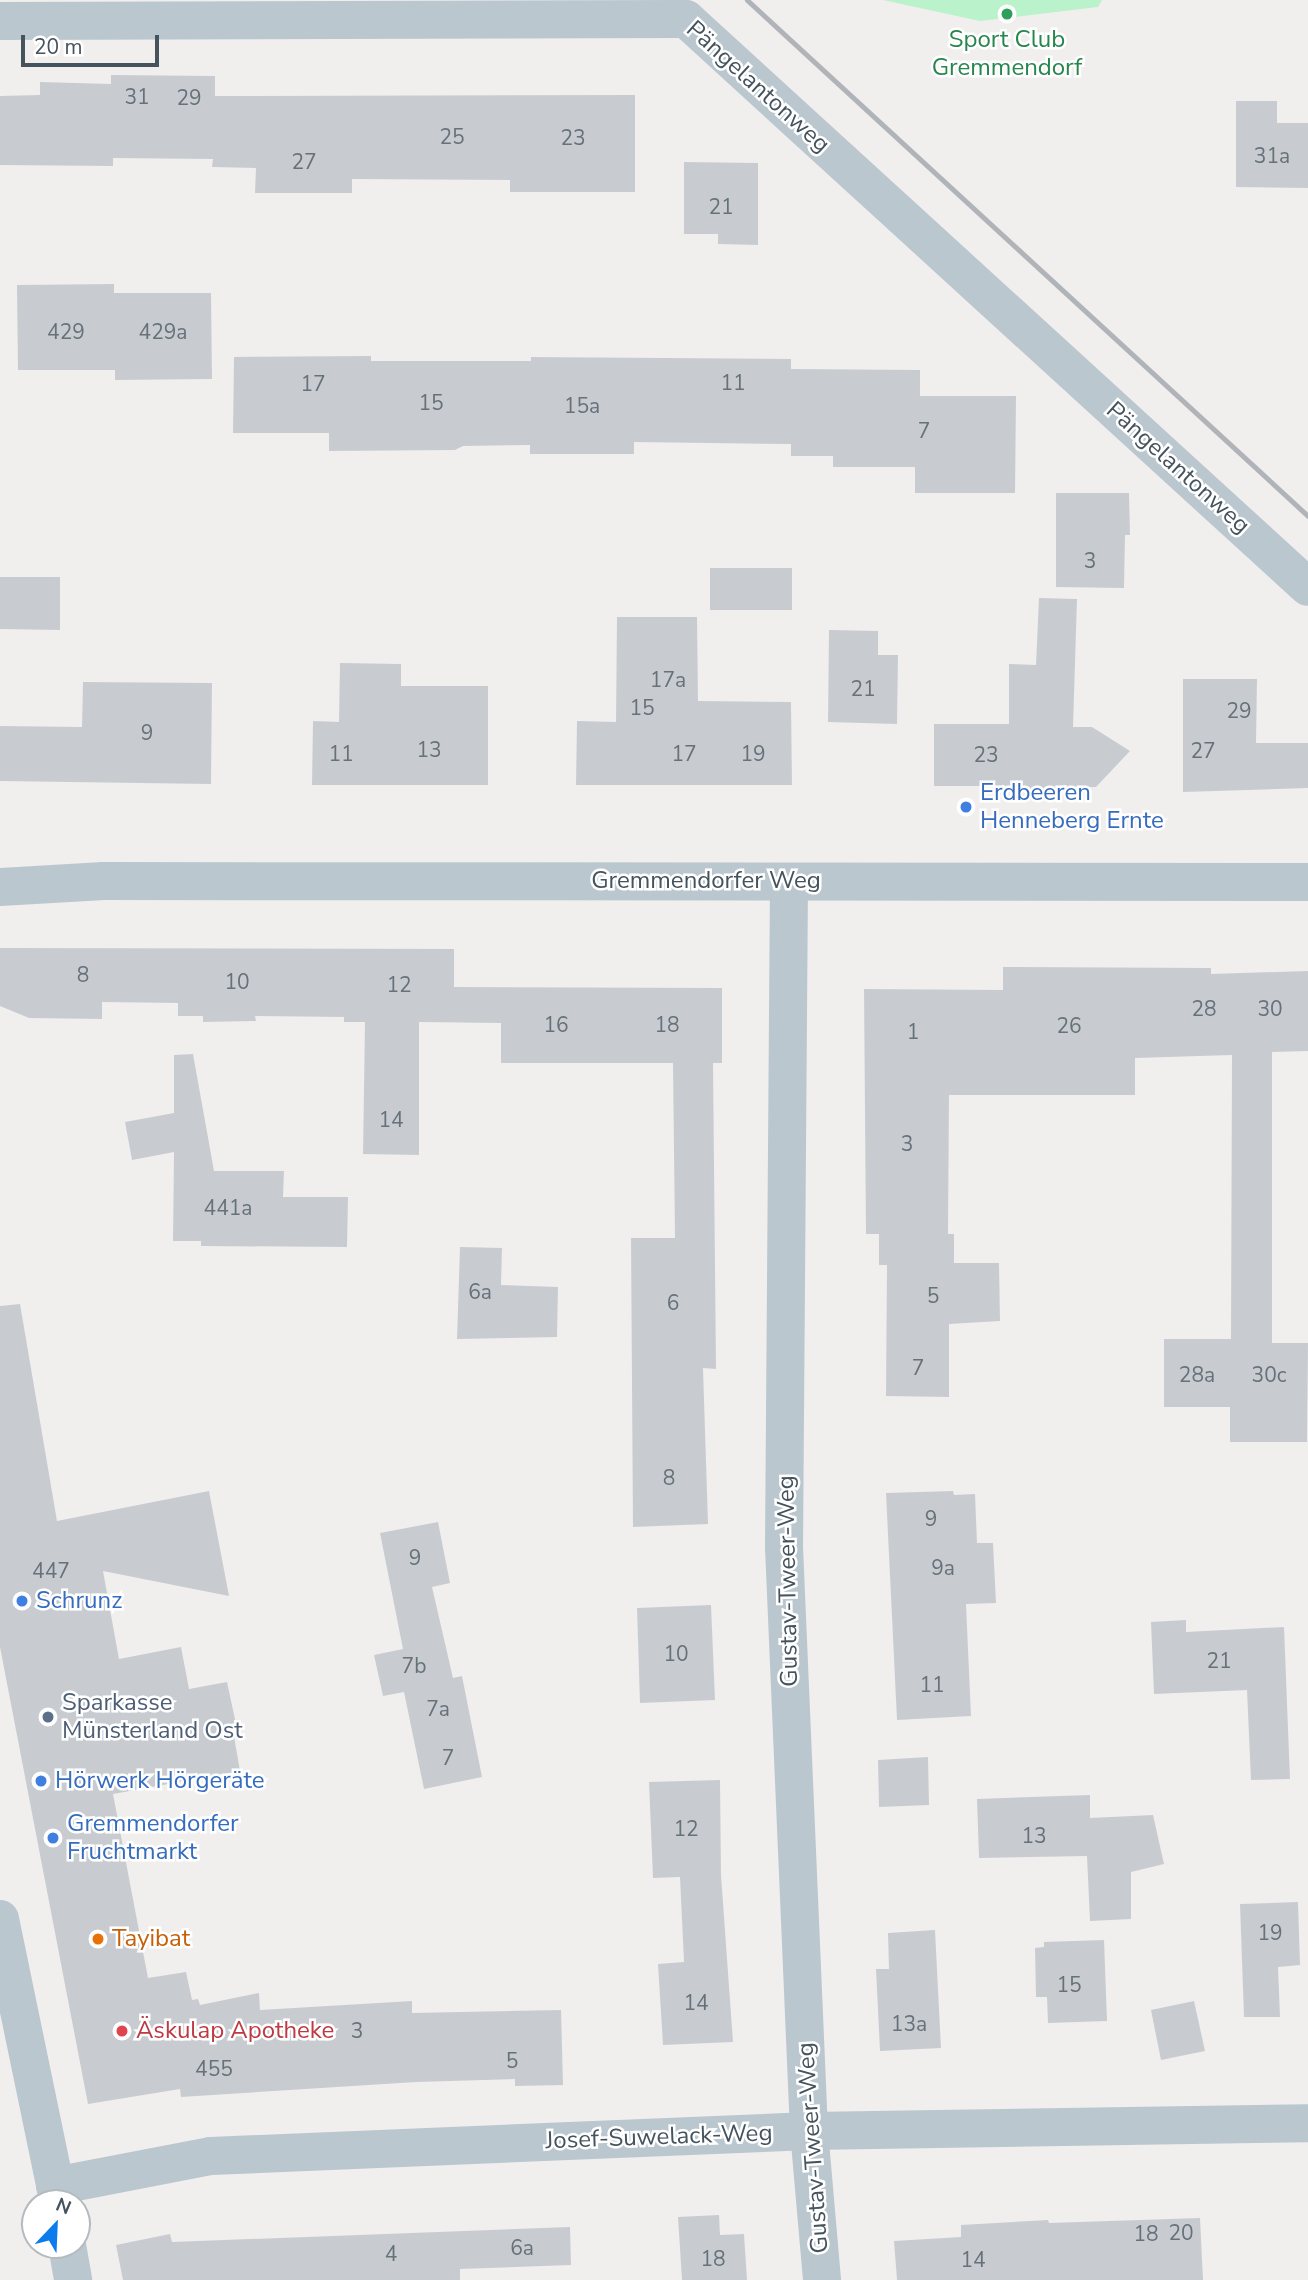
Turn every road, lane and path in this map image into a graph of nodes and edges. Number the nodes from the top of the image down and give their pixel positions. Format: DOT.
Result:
graph roads {
  1 [pos="81,10"];
  2 [pos="163,10"];
  3 [pos="0,21"];
  4 [pos="1308,587"];
  5 [pos="0,865"];
  6 [pos="104,881"];
  7 [pos="789,882"];
  8 [pos="1308,882"];
  9 [pos="0,887"];
  10 [pos="0,1919"];
  11 [pos="1308,2123"];
  12 [pos="809,2131"];
  13 [pos="56,2189"];
  14 [pos="80,2189"];
  15 [pos="70,2259"];
  16 [pos="74,2280"];
  17 [pos="822,2280"];
  1 -- 2 [label="street, Pängelantonweg"];
  1 -- 3 [label="street, Pängelantonweg"];
  2 -- 4 [label="street, Pängelantonweg"];
  5 -- 6 [label="street, Gremmendorfer Weg"];
  6 -- 7 [label="street, Gremmendorfer Weg"];
  6 -- 9 [label="street, Gremmendorfer Weg"];
  7 -- 8 [label="street, Gremmendorfer Weg"];
  7 -- 12 [label="street, Gustav-Tweer-Weg"];
  10 -- 13 [label="street"];
  11 -- 12 [label="street, Josef-Suwelack-Weg"];
  12 -- 14 [label="street, Josef-Suwelack-Weg"];
  12 -- 17 [label="street, Gustav-Tweer-Weg"];
  15 -- 16 [label="street"];
}
